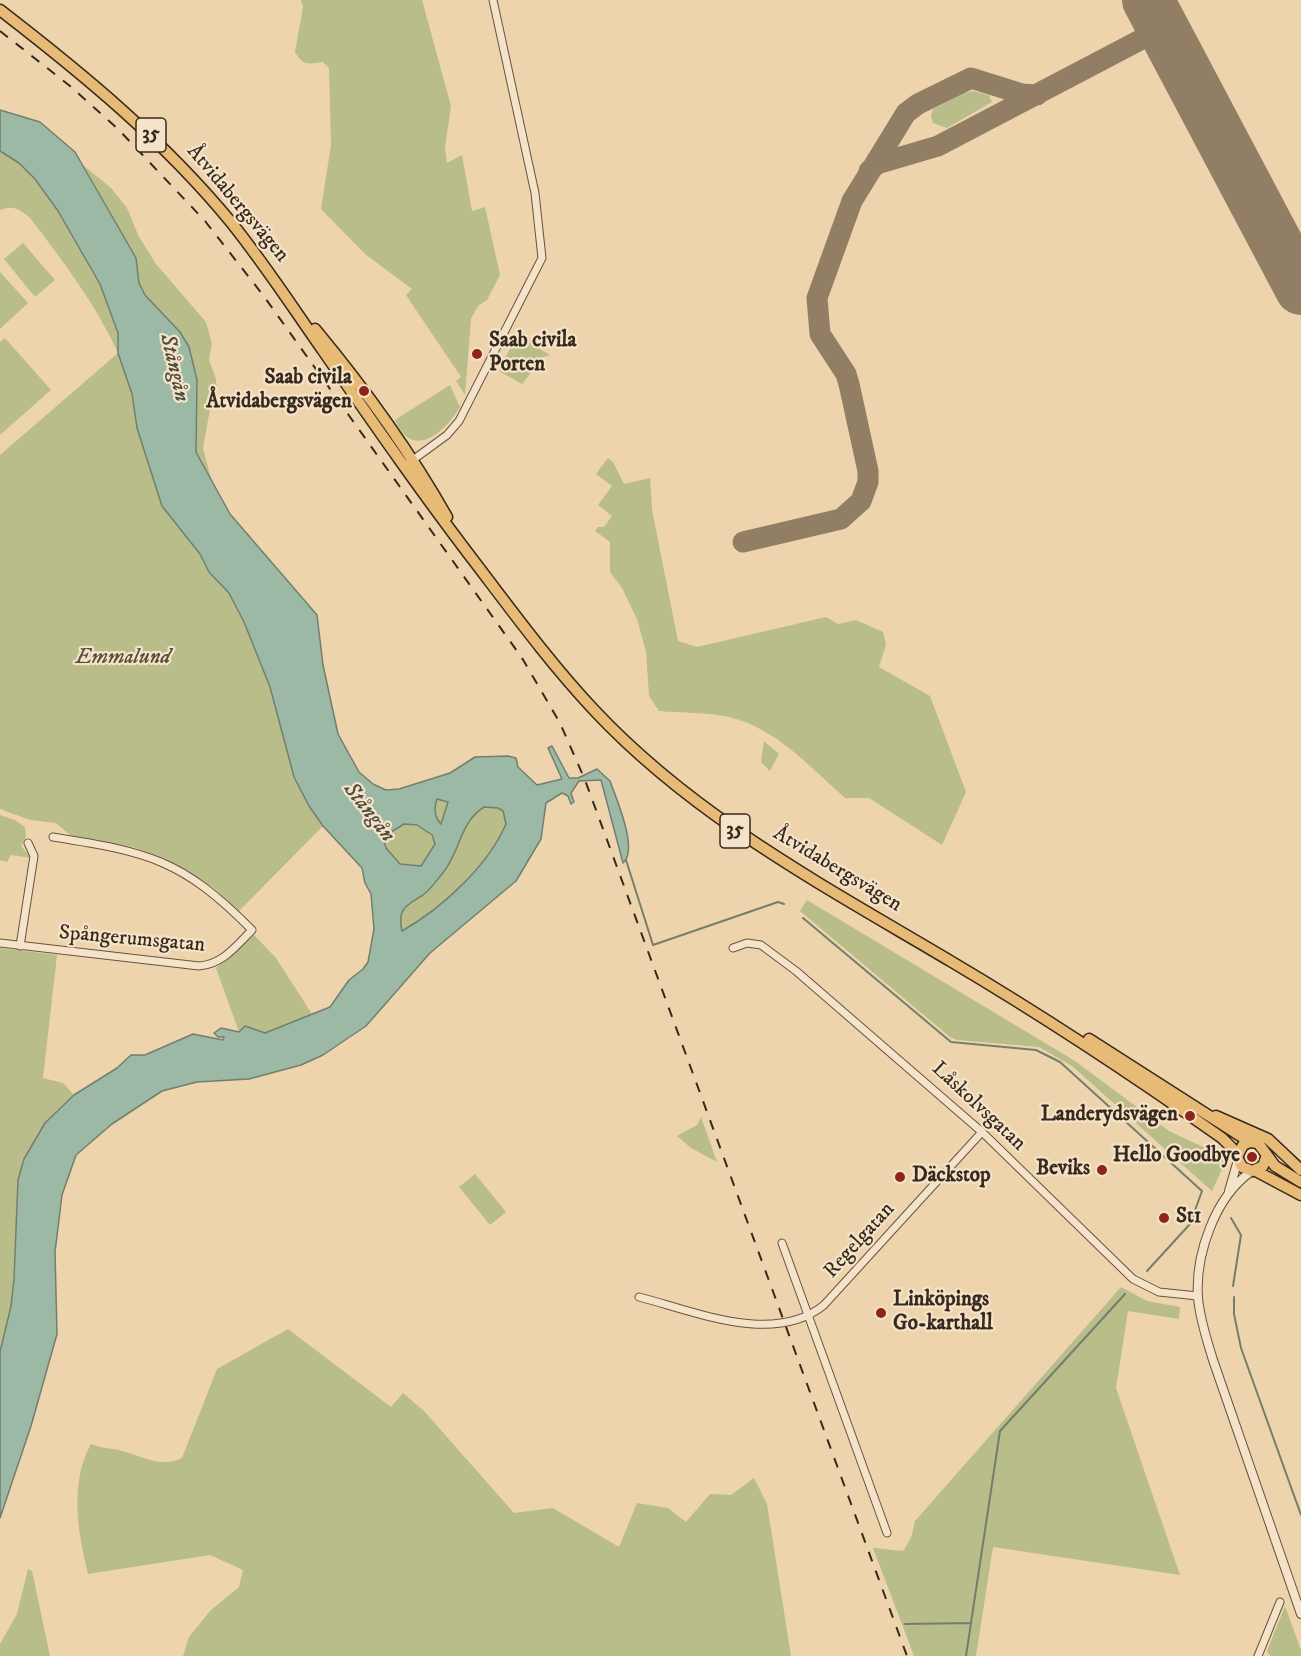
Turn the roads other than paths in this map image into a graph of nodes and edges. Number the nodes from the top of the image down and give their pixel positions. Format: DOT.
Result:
graph roads {
  1 [pos="493,0"];
  2 [pos="0,10"];
  3 [pos="408,463"];
  4 [pos="53,837"];
  5 [pos="28,843"];
  6 [pos="0,943"];
  7 [pos="20,946"];
  8 [pos="733,948"];
  9 [pos="1051,1021"];
  10 [pos="1189,1102"];
  11 [pos="982,1132"];
  12 [pos="1250,1142"];
  13 [pos="1267,1155"];
  14 [pos="1238,1157"];
  15 [pos="1301,1170"];
  16 [pos="1254,1171"];
  17 [pos="1301,1182"];
  18 [pos="1301,1195"];
  19 [pos="1225,1200"];
  20 [pos="782,1244"];
  21 [pos="1198,1296"];
  22 [pos="639,1297"];
  23 [pos="808,1315"];
  24 [pos="887,1533"];
  25 [pos="1280,1602"];
  26 [pos="1301,1614"];
  27 [pos="1258,1656"];
  1 -- 3 [label="street"];
  2 -- 3 [label="main road, Åtvidabergsvägen / 35"];
  3 -- 9 [label="main road, Åtvidabergsvägen / 35"];
  4 -- 7 [label="street, Spångerumsgatan"];
  5 -- 7 [label="street"];
  6 -- 7 [label="street, Spångerumsgatan"];
  8 -- 11 [label="street, Låskolvsgatan"];
  9 -- 10 [label="main road, Åtvidabergsvägen / 35"];
  9 -- 14 [label="main road, Åtvidabergsvägen / 35"];
  10 -- 12 [label="main road, Åtvidabergsvägen / 35"];
  10 -- 15 [label="main road, Åtvidabergsvägen / 35"];
  11 -- 21 [label="street, Låskolvsgatan"];
  11 -- 23 [label="street, Regelgatan"];
  12 -- 13 [label="main road, 35"];
  12 -- 14 [label="main road"];
  13 -- 16 [label="main road"];
  13 -- 17 [label="main road, 35"];
  14 -- 16 [label="main road, 35"];
  14 -- 19 [label="street"];
  16 -- 18 [label="main road, 35"];
  16 -- 19 [label="street"];
  19 -- 21 [label="street"];
  20 -- 23 [label="street, Regelgatan"];
  21 -- 26 [label="street"];
  22 -- 23 [label="street"];
  23 -- 24 [label="street, Regelgatan"];
  25 -- 27 [label="street"];
}
